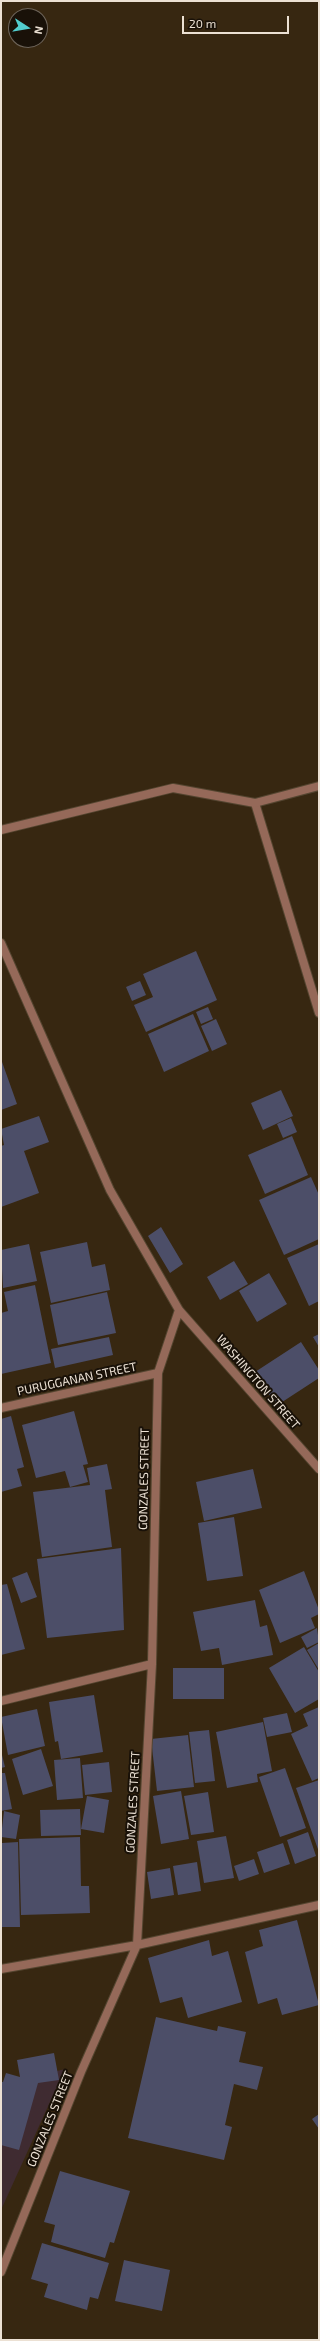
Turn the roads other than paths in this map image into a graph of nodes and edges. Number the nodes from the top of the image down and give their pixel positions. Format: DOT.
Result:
graph roads {
  1 [pos="319,786"];
  2 [pos="256,803"];
  3 [pos="1,830"];
  4 [pos="1,943"];
  5 [pos="319,1013"];
  6 [pos="179,1310"];
  7 [pos="158,1373"];
  8 [pos="1,1408"];
  9 [pos="319,1469"];
  10 [pos="152,1664"];
  11 [pos="1,1701"];
  12 [pos="319,1905"];
  13 [pos="137,1945"];
  14 [pos="1,1969"];
  15 [pos="1,2272"];
  1 -- 2 [label="street"];
  2 -- 3 [label="street"];
  2 -- 5 [label="street"];
  4 -- 6 [label="street, WASHINGTON STREET"];
  6 -- 7 [label="street, GONZALES STREET"];
  6 -- 9 [label="street, WASHINGTON STREET"];
  7 -- 8 [label="street, PURUGGANAN STREET"];
  7 -- 10 [label="street, GONZALES STREET"];
  10 -- 11 [label="street"];
  10 -- 13 [label="street, GONZALES STREET"];
  12 -- 13 [label="street"];
  13 -- 14 [label="street"];
  13 -- 15 [label="street, GONZALES STREET"];
}
